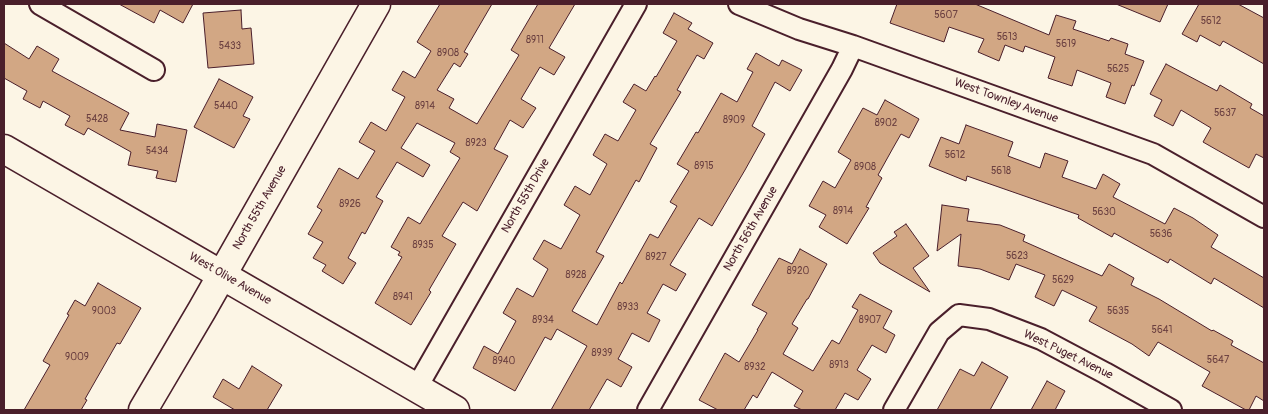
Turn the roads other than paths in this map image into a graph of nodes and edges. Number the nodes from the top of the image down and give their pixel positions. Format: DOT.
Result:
graph roads {
  1 [pos="40,4"];
  2 [pos="376,4"];
  3 [pos="636,4"];
  4 [pos="739,4"];
  5 [pos="853,46"];
  6 [pos="154,70"];
  7 [pos="4,149"];
  8 [pos="1264,217"];
  9 [pos="222,274"];
  10 [pos="422,398"];
  11 [pos="143,410"];
  12 [pos="455,410"];
  13 [pos="648,410"];
  14 [pos="894,410"];
  15 [pos="1171,410"];
  1 -- 6 [label="street"];
  2 -- 9 [label="main road, North 55th Avenue"];
  3 -- 10 [label="street, North 55th Drive"];
  4 -- 5 [label="street, West Townley Avenue"];
  5 -- 8 [label="street, West Townley Avenue"];
  5 -- 13 [label="street, North 56th Avenue"];
  7 -- 9 [label="main road, West Olive Avenue"];
  9 -- 10 [label="main road, West Olive Avenue"];
  9 -- 11 [label="main road, North 55th Avenue"];
  10 -- 12 [label="main road, West Olive Avenue"];
  14 -- 15 [label="street, West Puget Avenue"];
}
